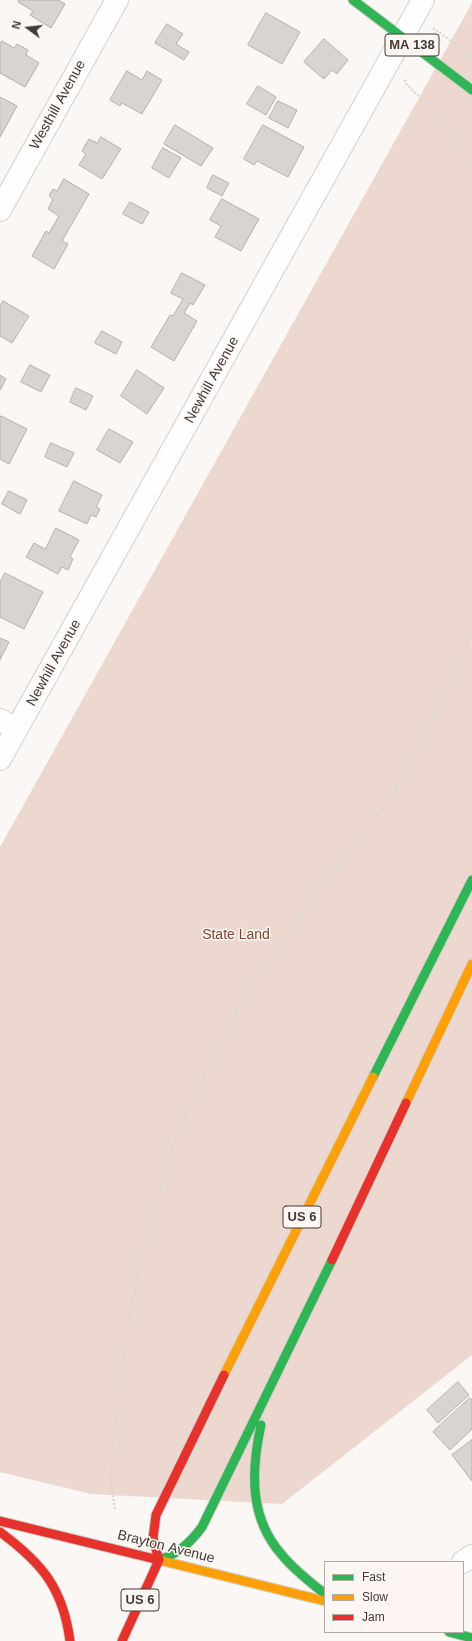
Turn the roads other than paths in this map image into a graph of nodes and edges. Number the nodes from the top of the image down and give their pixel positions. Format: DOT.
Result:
graph roads {
  1 [pos="117,0"];
  2 [pos="353,0"];
  3 [pos="423,0"];
  4 [pos="402,37"];
  5 [pos="472,90"];
  6 [pos="0,210"];
  7 [pos="8,725"];
  8 [pos="0,759"];
  9 [pos="472,880"];
  10 [pos="472,964"];
  11 [pos="273,1381"];
  12 [pos="0,1521"];
  13 [pos="0,1532"];
  14 [pos="159,1560"];
  15 [pos="324,1593"];
  16 [pos="324,1601"];
  17 [pos="453,1633"];
  18 [pos="472,1638"];
  19 [pos="70,1641"];
  20 [pos="122,1641"];
  1 -- 6 [label="street, Westhill Avenue"];
  2 -- 4 [label="main road, MA 138"];
  3 -- 4 [label="street, Newhill Avenue"];
  4 -- 5 [label="main road, MA 138"];
  4 -- 7 [label="street, Newhill Avenue"];
  7 -- 8 [label="street, Newhill Avenue"];
  9 -- 14 [label="main road, US 6"];
  10 -- 11 [label="main road"];
  11 -- 14 [label="main road"];
  11 -- 15 [label="main road"];
  12 -- 14 [label="main road, Brayton Avenue"];
  13 -- 19 [label="main road"];
  14 -- 16 [label="main road, Brayton Avenue"];
  14 -- 20 [label="main road, US 6"];
  17 -- 18 [label="main road"];
}
